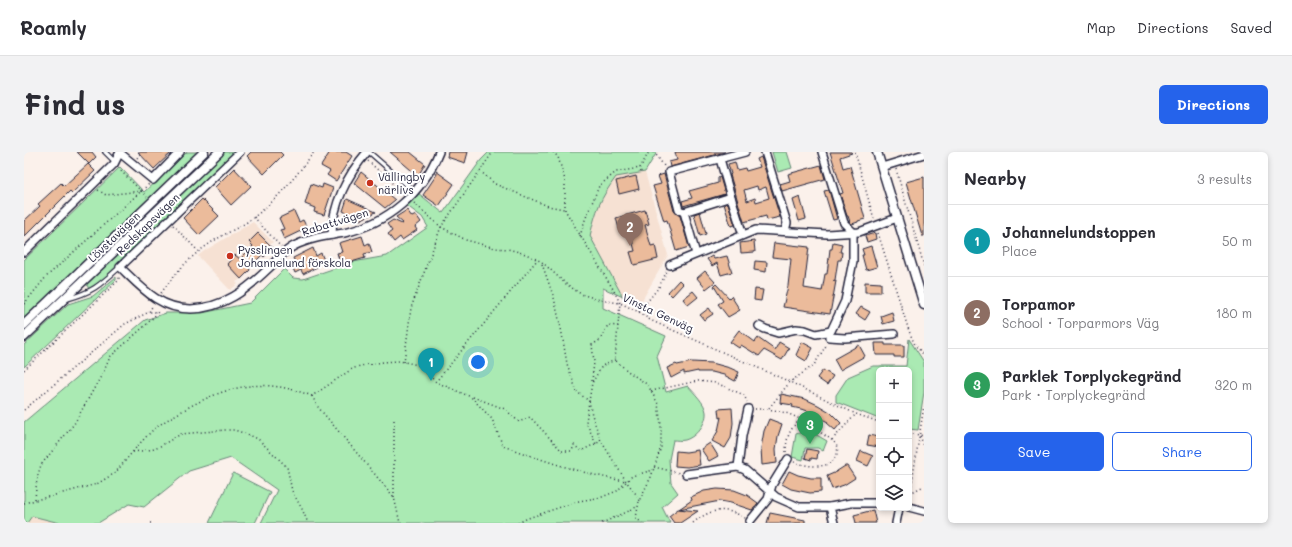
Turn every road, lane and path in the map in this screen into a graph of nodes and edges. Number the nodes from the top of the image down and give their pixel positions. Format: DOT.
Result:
graph roads {
  1 [pos="105,152"];
  2 [pos="180,152"];
  3 [pos="204,152"];
  4 [pos="219,152"];
  5 [pos="240,152"];
  6 [pos="314,152"];
  7 [pos="439,152"];
  8 [pos="493,152"];
  9 [pos="553,152"];
  10 [pos="650,152"];
  11 [pos="654,152"];
  12 [pos="745,152"];
  13 [pos="766,152"];
  14 [pos="822,152"];
  15 [pos="855,152"];
  16 [pos="877,152"];
  17 [pos="120,153"];
  18 [pos="366,154"];
  19 [pos="924,154"];
  20 [pos="720,159"];
  21 [pos="114,163"];
  22 [pos="894,163"];
  23 [pos="882,167"];
  24 [pos="640,168"];
  25 [pos="480,171"];
  26 [pos="641,172"];
  27 [pos="669,172"];
  28 [pos="153,180"];
  29 [pos="92,186"];
  30 [pos="141,191"];
  31 [pos="415,192"];
  32 [pos="730,197"];
  33 [pos="409,198"];
  34 [pos="565,210"];
  35 [pos="684,212"];
  36 [pos="254,218"];
  37 [pos="897,218"];
  38 [pos="168,220"];
  39 [pos="876,225"];
  40 [pos="441,227"];
  41 [pos="785,231"];
  42 [pos="853,232"];
  43 [pos="332,235"];
  44 [pos="743,235"];
  45 [pos="580,237"];
  46 [pos="198,251"];
  47 [pos="286,251"];
  48 [pos="24,252"];
  49 [pos="696,254"];
  50 [pos="537,260"];
  51 [pos="542,262"];
  52 [pos="670,265"];
  53 [pos="924,266"];
  54 [pos="120,267"];
  55 [pos="64,300"];
  56 [pos="156,300"];
  57 [pos="620,303"];
  58 [pos="24,304"];
  59 [pos="924,305"];
  60 [pos="149,312"];
  61 [pos="639,312"];
  62 [pos="24,325"];
  63 [pos="618,326"];
  64 [pos="759,326"];
  65 [pos="894,334"];
  66 [pos="24,337"];
  67 [pos="829,337"];
  68 [pos="924,355"];
  69 [pos="615,360"];
  70 [pos="404,362"];
  71 [pos="24,370"];
  72 [pos="438,379"];
  73 [pos="790,382"];
  74 [pos="592,383"];
  75 [pos="651,391"];
  76 [pos="312,396"];
  77 [pos="472,397"];
  78 [pos="589,401"];
  79 [pos="924,406"];
  80 [pos="769,408"];
  81 [pos="748,409"];
  82 [pos="24,410"];
  83 [pos="856,414"];
  84 [pos="394,420"];
  85 [pos="800,420"];
  86 [pos="876,421"];
  87 [pos="912,434"];
  88 [pos="919,435"];
  89 [pos="924,436"];
  90 [pos="832,440"];
  91 [pos="601,441"];
  92 [pos="596,444"];
  93 [pos="924,446"];
  94 [pos="133,452"];
  95 [pos="788,459"];
  96 [pos="738,467"];
  97 [pos="654,468"];
  98 [pos="686,474"];
  99 [pos="912,480"];
  100 [pos="626,481"];
  101 [pos="924,486"];
  102 [pos="770,492"];
  103 [pos="912,492"];
  104 [pos="394,497"];
  105 [pos="35,500"];
  106 [pos="639,501"];
  107 [pos="24,503"];
  108 [pos="876,503"];
  109 [pos="638,505"];
  110 [pos="830,507"];
  111 [pos="912,508"];
  112 [pos="898,511"];
  113 [pos="924,511"];
  114 [pos="750,522"];
  115 [pos="308,523"];
  116 [pos="400,523"];
  117 [pos="518,523"];
  118 [pos="602,523"];
  119 [pos="642,523"];
  120 [pos="693,523"];
  121 [pos="834,523"];
  122 [pos="896,523"];
  1 -- 21 [label="lane"];
  2 -- 28 [label="street"];
  3 -- 62 [label="street, Lövstavägen"];
  4 -- 55 [label="street, Lövstavägen"];
  5 -- 38 [label="street, Redskapsvägen"];
  6 -- 36 [label="path"];
  7 -- 31 [label="street, Rabattvägen"];
  8 -- 25 [label="path"];
  9 -- 34 [label="path"];
  10 -- 24 [label="path"];
  11 -- 27 [label="path"];
  12 -- 20 [label="street"];
  13 -- 41 [label="street"];
  14 -- 42 [label="street"];
  15 -- 39 [label="path"];
  16 -- 23 [label="street"];
  17 -- 21 [label="street"];
  17 -- 28 [label="street"];
  18 -- 31 [label="lane"];
  18 -- 33 [label="path, Vinsta Genväg"];
  18 -- 43 [label="street"];
  19 -- 22 [label="street"];
  20 -- 27 [label="street"];
  20 -- 32 [label="street"];
  21 -- 29 [label="street"];
  21 -- 30 [label="path"];
  22 -- 23 [label="street"];
  22 -- 53 [label="path"];
  23 -- 37 [label="street"];
  24 -- 26 [label="path"];
  24 -- 45 [label="path"];
  25 -- 34 [label="path"];
  25 -- 40 [label="path"];
  27 -- 35 [label="street"];
  28 -- 30 [label="path"];
  29 -- 30 [label="path"];
  29 -- 48 [label="street"];
  30 -- 58 [label="path"];
  31 -- 33 [label="street, Rabattvägen"];
  32 -- 35 [label="street"];
  32 -- 44 [label="street"];
  33 -- 40 [label="path, Vinsta Genväg"];
  33 -- 43 [label="street, Rabattvägen"];
  34 -- 45 [label="path"];
  35 -- 49 [label="street"];
  36 -- 46 [label="path"];
  36 -- 47 [label="path"];
  37 -- 39 [label="street"];
  37 -- 59 [label="street"];
  38 -- 46 [label="path"];
  38 -- 54 [label="street, Redskapsvägen"];
  39 -- 42 [label="street"];
  39 -- 68 [label="path"];
  40 -- 50 [label="path, Vinsta Genväg"];
  40 -- 70 [label="path"];
  41 -- 42 [label="street"];
  41 -- 44 [label="street"];
  42 -- 64 [label="street"];
  43 -- 47 [label="street, Rabattvägen"];
  44 -- 49 [label="street"];
  45 -- 57 [label="path"];
  46 -- 56 [label="path"];
  47 -- 56 [label="street, Rabattvägen"];
  49 -- 52 [label="street"];
  50 -- 51 [label="path, Vinsta Genväg"];
  50 -- 72 [label="path"];
  51 -- 57 [label="path, Vinsta Genväg"];
  51 -- 78 [label="path"];
  52 -- 61 [label="path"];
  54 -- 55 [label="lane, Redskapsvägen"];
  54 -- 56 [label="street, Rabattvägen"];
  54 -- 71 [label="path"];
  55 -- 66 [label="street, Lövstavägen"];
  56 -- 60 [label="path"];
  57 -- 61 [label="path, Vinsta Genväg"];
  57 -- 63 [label="path"];
  60 -- 82 [label="path"];
  60 -- 105 [label="path"];
  61 -- 73 [label="path, Vinsta Genväg"];
  63 -- 69 [label="path"];
  63 -- 74 [label="path"];
  65 -- 67 [label="street"];
  67 -- 73 [label="path"];
  69 -- 74 [label="path"];
  69 -- 75 [label="path"];
  70 -- 76 [label="path"];
  70 -- 77 [label="path"];
  73 -- 80 [label="path"];
  73 -- 83 [label="path, Vinsta Genväg"];
  74 -- 78 [label="path"];
  75 -- 81 [label="path"];
  75 -- 97 [label="path"];
  76 -- 94 [label="path"];
  76 -- 104 [label="path"];
  77 -- 92 [label="path"];
  77 -- 100 [label="path"];
  78 -- 91 [label="path"];
  78 -- 92 [label="path"];
  79 -- 88 [label="path"];
  80 -- 81 [label="path"];
  80 -- 85 [label="path"];
  81 -- 96 [label="street"];
  83 -- 86 [label="path, Vinsta Genväg"];
  83 -- 90 [label="path"];
  84 -- 104 [label="path"];
  85 -- 90 [label="path"];
  85 -- 95 [label="path"];
  87 -- 88 [label="path"];
  88 -- 89 [label="path"];
  88 -- 93 [label="path"];
  88 -- 99 [label="path"];
  90 -- 95 [label="path"];
  91 -- 92 [label="path"];
  91 -- 100 [label="path"];
  94 -- 105 [label="path"];
  94 -- 115 [label="path"];
  95 -- 102 [label="street"];
  96 -- 98 [label="street"];
  96 -- 102 [label="street"];
  97 -- 98 [label="path"];
  97 -- 100 [label="path"];
  97 -- 106 [label="path"];
  100 -- 106 [label="path"];
  100 -- 117 [label="path"];
  101 -- 103 [label="path"];
  102 -- 110 [label="street"];
  102 -- 114 [label="street"];
  104 -- 116 [label="path"];
  105 -- 107 [label="path"];
  106 -- 109 [label="path"];
  108 -- 110 [label="street"];
  109 -- 118 [label="path"];
  109 -- 119 [label="path"];
  110 -- 121 [label="street"];
  111 -- 113 [label="street"];
  112 -- 122 [label="street"];
  114 -- 120 [label="path"];
}
